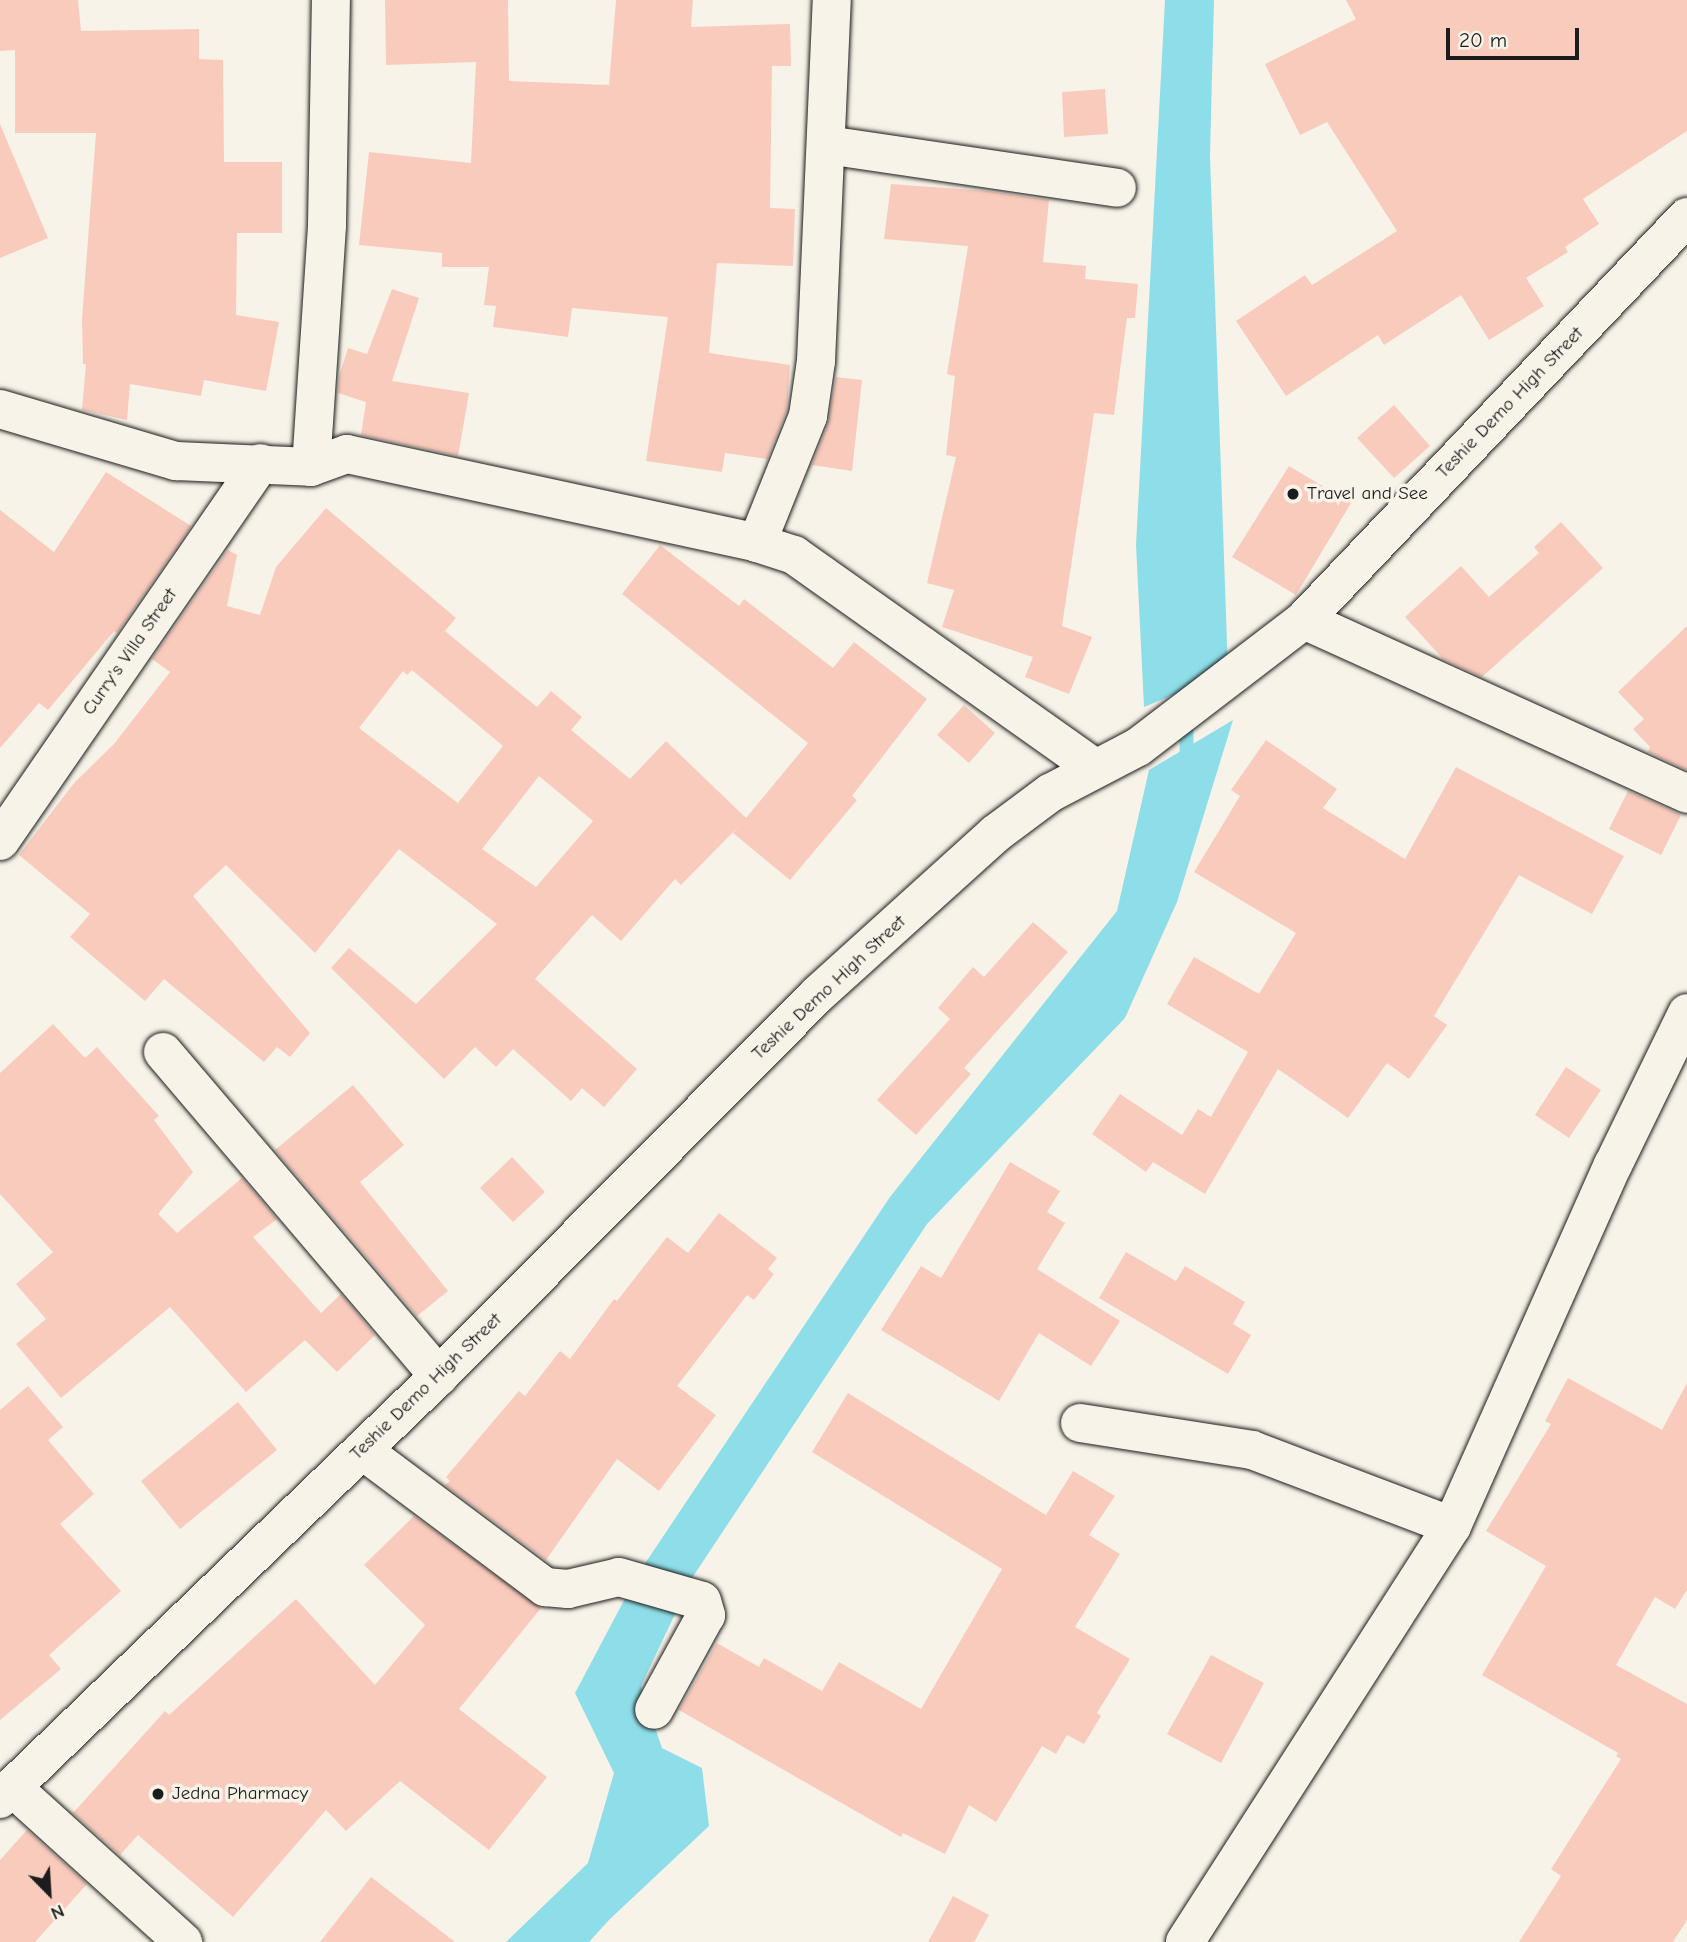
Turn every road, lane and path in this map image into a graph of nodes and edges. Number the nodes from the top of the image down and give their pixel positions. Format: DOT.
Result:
graph roads {
  1 [pos="331,0"];
  2 [pos="832,0"];
  3 [pos="827,145"];
  4 [pos="1117,188"];
  5 [pos="1687,217"];
  6 [pos="0,409"];
  7 [pos="261,463"];
  8 [pos="311,467"];
  9 [pos="757,543"];
  10 [pos="1304,620"];
  11 [pos="1095,768"];
  12 [pos="1687,794"];
  13 [pos="0,841"];
  14 [pos="1687,1013"];
  15 [pos="163,1052"];
  16 [pos="439,1376"];
  17 [pos="1080,1423"];
  18 [pos="362,1450"];
  19 [pos="1452,1526"];
  20 [pos="653,1710"];
  21 [pos="6,1793"];
  22 [pos="183,1942"];
  23 [pos="1185,1942"];
  1 -- 8 [label="street"];
  2 -- 3 [label="street"];
  3 -- 4 [label="street"];
  3 -- 9 [label="street"];
  5 -- 10 [label="street, Teshie Demo High Street"];
  6 -- 7 [label="street"];
  7 -- 8 [label="street"];
  7 -- 13 [label="street, Curry's Villa Street"];
  8 -- 9 [label="street"];
  9 -- 11 [label="street"];
  10 -- 11 [label="street, Teshie Demo High Street"];
  10 -- 12 [label="street"];
  11 -- 16 [label="street, Teshie Demo High Street"];
  14 -- 19 [label="street"];
  15 -- 16 [label="street"];
  16 -- 18 [label="street, Teshie Demo High Street"];
  17 -- 19 [label="street"];
  18 -- 20 [label="street"];
  18 -- 21 [label="street, Teshie Demo High Street"];
  19 -- 23 [label="street"];
  21 -- 22 [label="street"];
}
